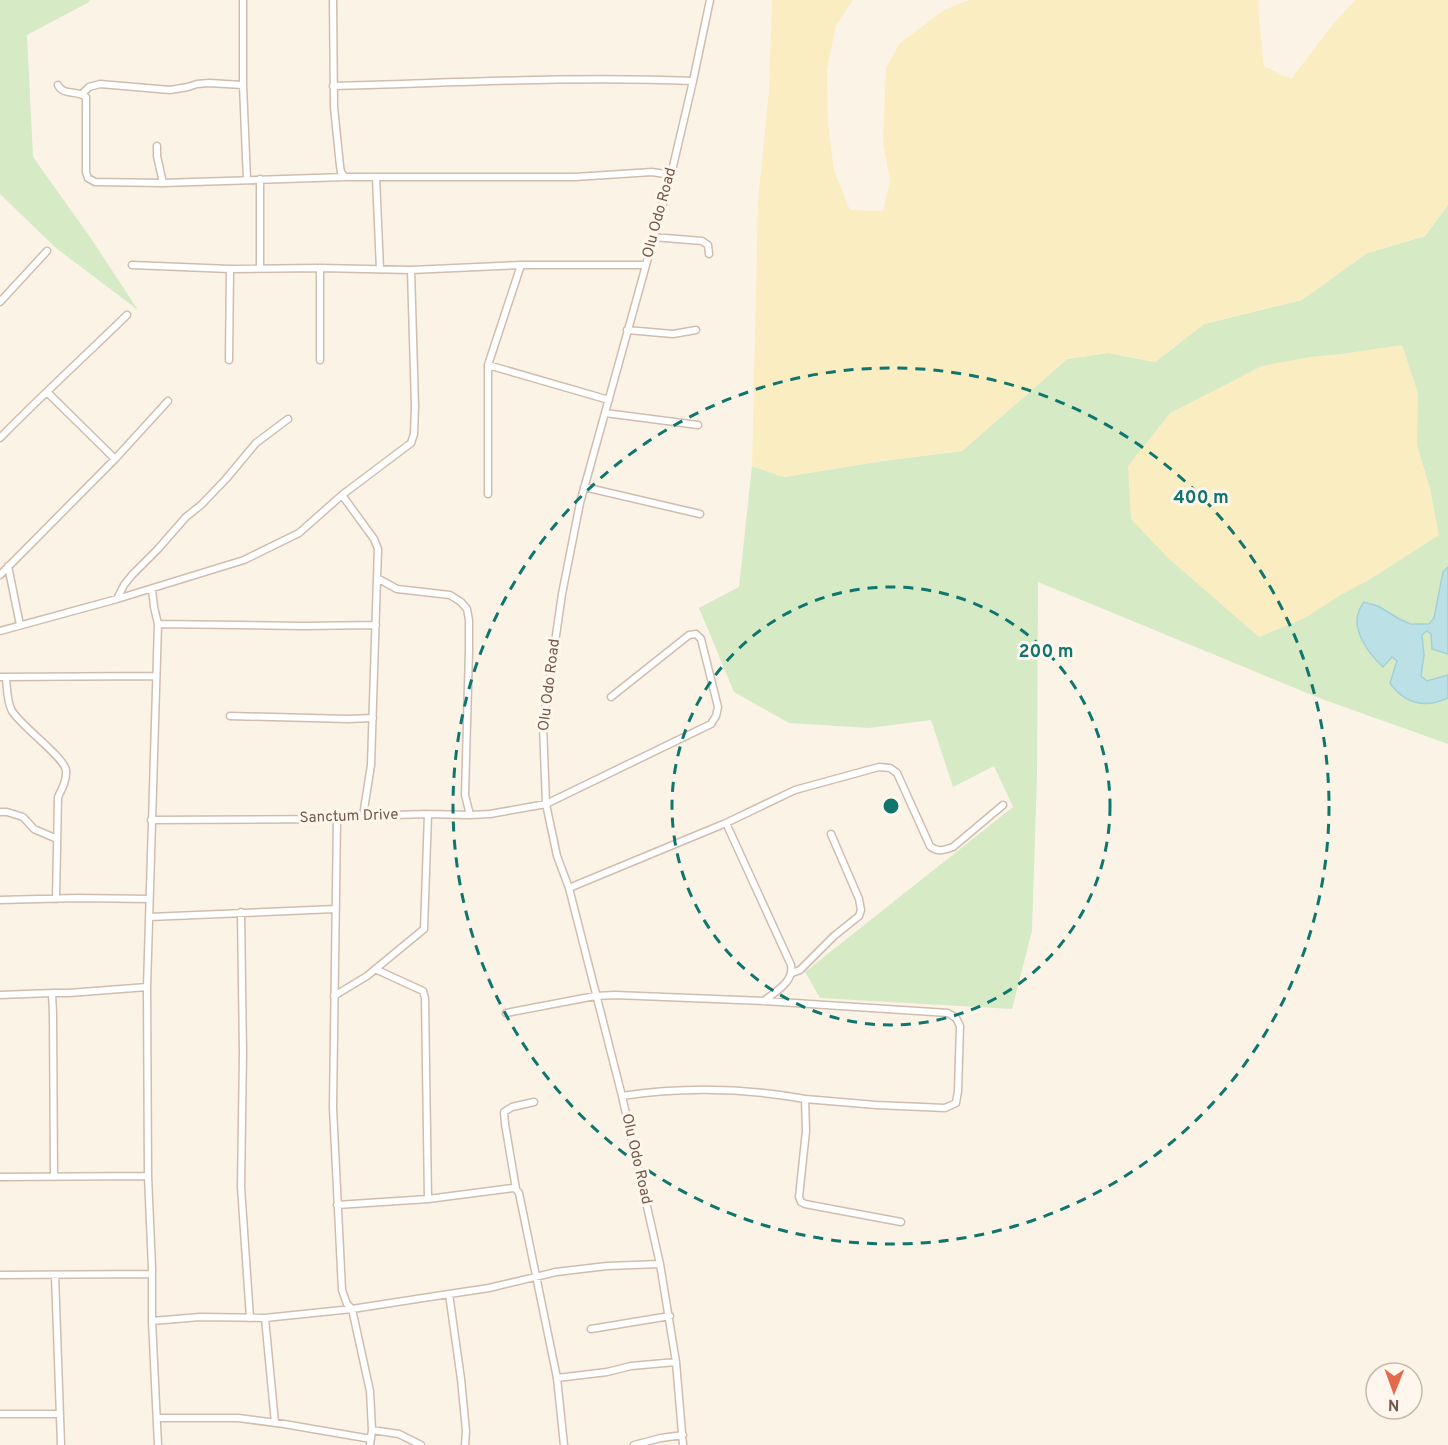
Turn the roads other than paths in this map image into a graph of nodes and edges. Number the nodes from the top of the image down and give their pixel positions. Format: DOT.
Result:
graph roads {
  1 [pos="243,0"];
  2 [pos="333,0"];
  3 [pos="710,0"];
  4 [pos="693,81"];
  5 [pos="58,85"];
  6 [pos="243,85"];
  7 [pos="333,86"];
  8 [pos="82,94"];
  9 [pos="157,146"];
  10 [pos="671,175"];
  11 [pos="345,177"];
  12 [pos="376,177"];
  13 [pos="260,179"];
  14 [pos="247,180"];
  15 [pos="163,183"];
  16 [pos="653,237"];
  17 [pos="47,251"];
  18 [pos="709,254"];
  19 [pos="132,265"];
  20 [pos="521,265"];
  21 [pos="646,265"];
  22 [pos="260,268"];
  23 [pos="320,268"];
  24 [pos="230,269"];
  25 [pos="380,270"];
  26 [pos="411,270"];
  27 [pos="0,302"];
  28 [pos="127,315"];
  29 [pos="627,330"];
  30 [pos="696,330"];
  31 [pos="229,360"];
  32 [pos="320,360"];
  33 [pos="488,365"];
  34 [pos="47,392"];
  35 [pos="609,400"];
  36 [pos="168,401"];
  37 [pos="605,413"];
  38 [pos="288,419"];
  39 [pos="698,425"];
  40 [pos="0,438"];
  41 [pos="116,459"];
  42 [pos="584,487"];
  43 [pos="488,494"];
  44 [pos="342,495"];
  45 [pos="699,514"];
  46 [pos="8,567"];
  47 [pos="0,575"];
  48 [pos="377,578"];
  49 [pos="152,589"];
  50 [pos="117,599"];
  51 [pos="158,624"];
  52 [pos="20,625"];
  53 [pos="376,625"];
  54 [pos="0,631"];
  55 [pos="156,676"];
  56 [pos="3,678"];
  57 [pos="611,697"];
  58 [pos="230,716"];
  59 [pos="373,718"];
  60 [pos="546,804"];
  61 [pos="1003,805"];
  62 [pos="0,812"];
  63 [pos="428,814"];
  64 [pos="470,815"];
  65 [pos="363,816"];
  66 [pos="337,819"];
  67 [pos="152,820"];
  68 [pos="726,823"];
  69 [pos="831,834"];
  70 [pos="57,839"];
  71 [pos="569,888"];
  72 [pos="56,899"];
  73 [pos="0,900"];
  74 [pos="149,900"];
  75 [pos="335,909"];
  76 [pos="241,912"];
  77 [pos="149,917"];
  78 [pos="375,969"];
  79 [pos="792,973"];
  80 [pos="147,987"];
  81 [pos="52,993"];
  82 [pos="0,995"];
  83 [pos="334,996"];
  84 [pos="595,996"];
  85 [pos="764,1001"];
  86 [pos="506,1013"];
  87 [pos="622,1096"];
  88 [pos="805,1099"];
  89 [pos="534,1102"];
  90 [pos="148,1176"];
  91 [pos="0,1177"];
  92 [pos="54,1177"];
  93 [pos="516,1189"];
  94 [pos="428,1199"];
  95 [pos="337,1204"];
  96 [pos="901,1222"];
  97 [pos="660,1264"];
  98 [pos="152,1274"];
  99 [pos="0,1275"];
  100 [pos="55,1275"];
  101 [pos="536,1276"];
  102 [pos="449,1294"];
  103 [pos="352,1309"];
  104 [pos="670,1316"];
  105 [pos="250,1318"];
  106 [pos="265,1318"];
  107 [pos="152,1322"];
  108 [pos="591,1329"];
  109 [pos="676,1362"];
  110 [pos="557,1378"];
  111 [pos="0,1414"];
  112 [pos="60,1414"];
  113 [pos="157,1418"];
  114 [pos="275,1423"];
  115 [pos="372,1430"];
  116 [pos="683,1435"];
  117 [pos="370,1442"];
  118 [pos="61,1445"];
  119 [pos="158,1445"];
  120 [pos="421,1445"];
  121 [pos="465,1445"];
  122 [pos="564,1445"];
  123 [pos="634,1445"];
  124 [pos="683,1445"];
  1 -- 6 [label="street"];
  2 -- 7 [label="street"];
  3 -- 4 [label="street, Olu Odo Road"];
  4 -- 7 [label="street"];
  4 -- 10 [label="street, Olu Odo Road"];
  5 -- 8 [label="street"];
  6 -- 8 [label="street"];
  6 -- 14 [label="street"];
  7 -- 11 [label="street"];
  8 -- 15 [label="street"];
  9 -- 15 [label="street"];
  10 -- 12 [label="street"];
  10 -- 16 [label="street, Olu Odo Road"];
  11 -- 12 [label="street"];
  11 -- 13 [label="street"];
  12 -- 25 [label="street"];
  13 -- 14 [label="street"];
  13 -- 22 [label="street"];
  14 -- 15 [label="street"];
  16 -- 18 [label="street"];
  16 -- 21 [label="street, Olu Odo Road"];
  17 -- 27 [label="street"];
  19 -- 24 [label="street"];
  20 -- 21 [label="street"];
  20 -- 26 [label="street"];
  20 -- 33 [label="street"];
  21 -- 29 [label="street, Olu Odo Road"];
  22 -- 23 [label="street"];
  22 -- 24 [label="street"];
  23 -- 25 [label="street"];
  23 -- 32 [label="street"];
  24 -- 31 [label="street"];
  25 -- 26 [label="street"];
  26 -- 44 [label="street"];
  28 -- 34 [label="street"];
  29 -- 30 [label="street"];
  29 -- 35 [label="street, Olu Odo Road"];
  33 -- 35 [label="street"];
  33 -- 43 [label="street"];
  34 -- 40 [label="street"];
  34 -- 41 [label="street"];
  35 -- 37 [label="street, Olu Odo Road"];
  36 -- 41 [label="street"];
  37 -- 39 [label="street"];
  37 -- 42 [label="street, Olu Odo Road"];
  38 -- 50 [label="street"];
  41 -- 46 [label="street"];
  42 -- 45 [label="street"];
  42 -- 60 [label="street, Olu Odo Road"];
  44 -- 48 [label="street"];
  44 -- 49 [label="street"];
  46 -- 47 [label="street"];
  46 -- 52 [label="street"];
  48 -- 53 [label="street"];
  48 -- 64 [label="street"];
  49 -- 50 [label="street"];
  49 -- 51 [label="street"];
  50 -- 52 [label="street"];
  51 -- 53 [label="street"];
  51 -- 55 [label="street"];
  52 -- 54 [label="street"];
  53 -- 59 [label="street"];
  55 -- 56 [label="street"];
  55 -- 67 [label="street"];
  56 -- 70 [label="street"];
  57 -- 60 [label="street, Sanctum Drive"];
  58 -- 59 [label="street"];
  59 -- 65 [label="street"];
  60 -- 64 [label="street, Sanctum Drive"];
  60 -- 71 [label="street, Olu Odo Road"];
  61 -- 68 [label="street"];
  62 -- 70 [label="street"];
  63 -- 64 [label="street, Sanctum Drive"];
  63 -- 65 [label="street, Sanctum Drive"];
  63 -- 78 [label="street"];
  65 -- 66 [label="street, Sanctum Drive"];
  66 -- 67 [label="street, Sanctum Drive"];
  66 -- 75 [label="street"];
  67 -- 74 [label="street"];
  68 -- 71 [label="street"];
  68 -- 79 [label="street"];
  69 -- 79 [label="street"];
  70 -- 72 [label="street"];
  71 -- 84 [label="street, Olu Odo Road"];
  72 -- 73 [label="street"];
  72 -- 74 [label="street"];
  74 -- 77 [label="street"];
  75 -- 76 [label="street"];
  75 -- 83 [label="street"];
  76 -- 77 [label="street"];
  76 -- 105 [label="street"];
  77 -- 80 [label="street"];
  78 -- 83 [label="street"];
  78 -- 94 [label="street"];
  79 -- 85 [label="street"];
  80 -- 81 [label="street"];
  80 -- 90 [label="street"];
  81 -- 82 [label="street"];
  81 -- 92 [label="street"];
  83 -- 95 [label="street"];
  84 -- 85 [label="street"];
  84 -- 86 [label="street"];
  84 -- 87 [label="street, Olu Odo Road"];
  85 -- 88 [label="street"];
  87 -- 88 [label="street"];
  87 -- 97 [label="street, Olu Odo Road"];
  88 -- 96 [label="street"];
  89 -- 93 [label="street"];
  90 -- 92 [label="street"];
  90 -- 98 [label="street"];
  91 -- 92 [label="street"];
  93 -- 94 [label="street"];
  93 -- 101 [label="street"];
  94 -- 95 [label="street"];
  95 -- 103 [label="street"];
  97 -- 101 [label="street"];
  97 -- 104 [label="street, Olu Odo Road"];
  98 -- 100 [label="street"];
  98 -- 107 [label="street"];
  99 -- 100 [label="street"];
  100 -- 112 [label="street"];
  101 -- 102 [label="street"];
  101 -- 110 [label="street"];
  102 -- 103 [label="street"];
  102 -- 121 [label="street"];
  103 -- 106 [label="street"];
  103 -- 115 [label="street"];
  104 -- 108 [label="street"];
  104 -- 109 [label="street, Olu Odo Road"];
  105 -- 106 [label="street"];
  105 -- 107 [label="street"];
  106 -- 114 [label="street"];
  107 -- 113 [label="street"];
  109 -- 110 [label="street"];
  109 -- 116 [label="street, Olu Odo Road"];
  110 -- 122 [label="street"];
  111 -- 112 [label="street"];
  112 -- 118 [label="street"];
  113 -- 114 [label="street"];
  113 -- 119 [label="street"];
  114 -- 117 [label="street"];
  115 -- 117 [label="street"];
  115 -- 120 [label="street"];
  116 -- 123 [label="street"];
  116 -- 124 [label="street, Olu Odo Road"];
}
